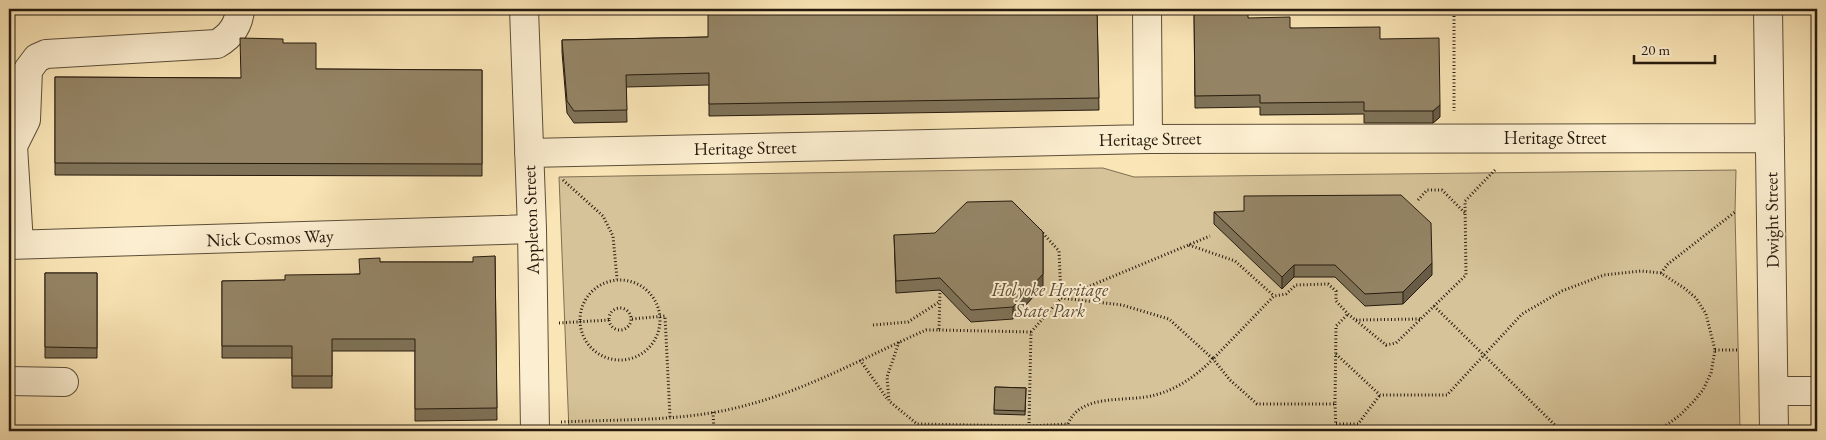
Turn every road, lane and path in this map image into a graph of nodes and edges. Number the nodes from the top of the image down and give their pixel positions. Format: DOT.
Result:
graph roads {
  1 [pos="240,9"];
  2 [pos="524,9"];
  3 [pos="1147,9"];
  4 [pos="1454,9"];
  5 [pos="1768,9"];
  6 [pos="1454,111"];
  7 [pos="1148,138"];
  8 [pos="1770,138"];
  9 [pos="529,152"];
  10 [pos="1495,170"];
  11 [pos="559,177"];
  12 [pos="1418,200"];
  13 [pos="1735,212"];
  14 [pos="1465,213"];
  15 [pos="532,229"];
  16 [pos="1039,229"];
  17 [pos="1210,236"];
  18 [pos="14,244"];
  19 [pos="1189,245"];
  20 [pos="1662,273"];
  21 [pos="617,280"];
  22 [pos="940,290"];
  23 [pos="1274,296"];
  24 [pos="1061,298"];
  25 [pos="940,302"];
  26 [pos="1434,306"];
  27 [pos="1348,314"];
  28 [pos="660,316"];
  29 [pos="632,319"];
  30 [pos="1421,319"];
  31 [pos="609,320"];
  32 [pos="1356,320"];
  33 [pos="580,322"];
  34 [pos="534,324"];
  35 [pos="873,325"];
  36 [pos="939,330"];
  37 [pos="1031,332"];
  38 [pos="899,342"];
  39 [pos="1715,350"];
  40 [pos="1739,350"];
  41 [pos="1336,353"];
  42 [pos="1483,354"];
  43 [pos="1213,359"];
  44 [pos="860,360"];
  45 [pos="9,381"];
  46 [pos="64,382"];
  47 [pos="1817,391"];
  48 [pos="1774,392"];
  49 [pos="1380,395"];
  50 [pos="889,402"];
  51 [pos="1335,404"];
  52 [pos="713,412"];
  53 [pos="670,417"];
  54 [pos="1336,424"];
  55 [pos="1029,426"];
  56 [pos="535,427"];
  57 [pos="714,431"];
  58 [pos="1336,431"];
  59 [pos="1561,431"];
  60 [pos="1624,431"];
  61 [pos="1774,431"];
  1 -- 18 [label="street"];
  2 -- 9 [label="street, Appleton Street"];
  3 -- 7 [label="street"];
  4 -- 6 [label="path"];
  5 -- 8 [label="street, Dwight Street"];
  7 -- 8 [label="street, Heritage Street"];
  7 -- 9 [label="street, Heritage Street"];
  8 -- 48 [label="street, Dwight Street"];
  9 -- 15 [label="street, Appleton Street"];
  10 -- 14 [label="path"];
  11 -- 21 [label="path"];
  12 -- 14 [label="path"];
  13 -- 20 [label="path"];
  14 -- 26 [label="path"];
  15 -- 18 [label="street, Nick Cosmos Way"];
  15 -- 34 [label="street, Appleton Street"];
  16 -- 24 [label="path"];
  17 -- 19 [label="path"];
  19 -- 23 [label="path"];
  19 -- 24 [label="path"];
  20 -- 39 [label="path"];
  20 -- 42 [label="path"];
  21 -- 28 [label="path"];
  21 -- 33 [label="path"];
  22 -- 25 [label="path"];
  23 -- 27 [label="path"];
  23 -- 43 [label="path"];
  24 -- 37 [label="path"];
  24 -- 43 [label="path"];
  25 -- 35 [label="path"];
  25 -- 36 [label="path"];
  26 -- 30 [label="path"];
  26 -- 42 [label="path"];
  27 -- 32 [label="path"];
  27 -- 41 [label="path"];
  28 -- 29 [label="path"];
  28 -- 33 [label="path"];
  28 -- 53 [label="path"];
  29 -- 31 [label="path"];
  29 -- 31 [label="path"];
  30 -- 32 [label="path"];
  30 -- 32 [label="path"];
  31 -- 33 [label="path"];
  33 -- 34 [label="path"];
  34 -- 56 [label="street, Appleton Street"];
  36 -- 37 [label="path"];
  36 -- 38 [label="path"];
  37 -- 55 [label="path"];
  38 -- 44 [label="path"];
  38 -- 50 [label="path"];
  39 -- 40 [label="path"];
  39 -- 60 [label="path"];
  41 -- 49 [label="path"];
  41 -- 51 [label="path"];
  42 -- 49 [label="path"];
  42 -- 59 [label="path"];
  43 -- 51 [label="path"];
  43 -- 55 [label="path"];
  44 -- 50 [label="path"];
  44 -- 52 [label="path"];
  45 -- 46 [label="street"];
  47 -- 48 [label="street"];
  48 -- 61 [label="street, Dwight Street"];
  49 -- 54 [label="path"];
  50 -- 55 [label="path"];
  51 -- 54 [label="path"];
  52 -- 53 [label="path"];
  52 -- 57 [label="path"];
  53 -- 56 [label="path"];
  54 -- 58 [label="path"];
}
